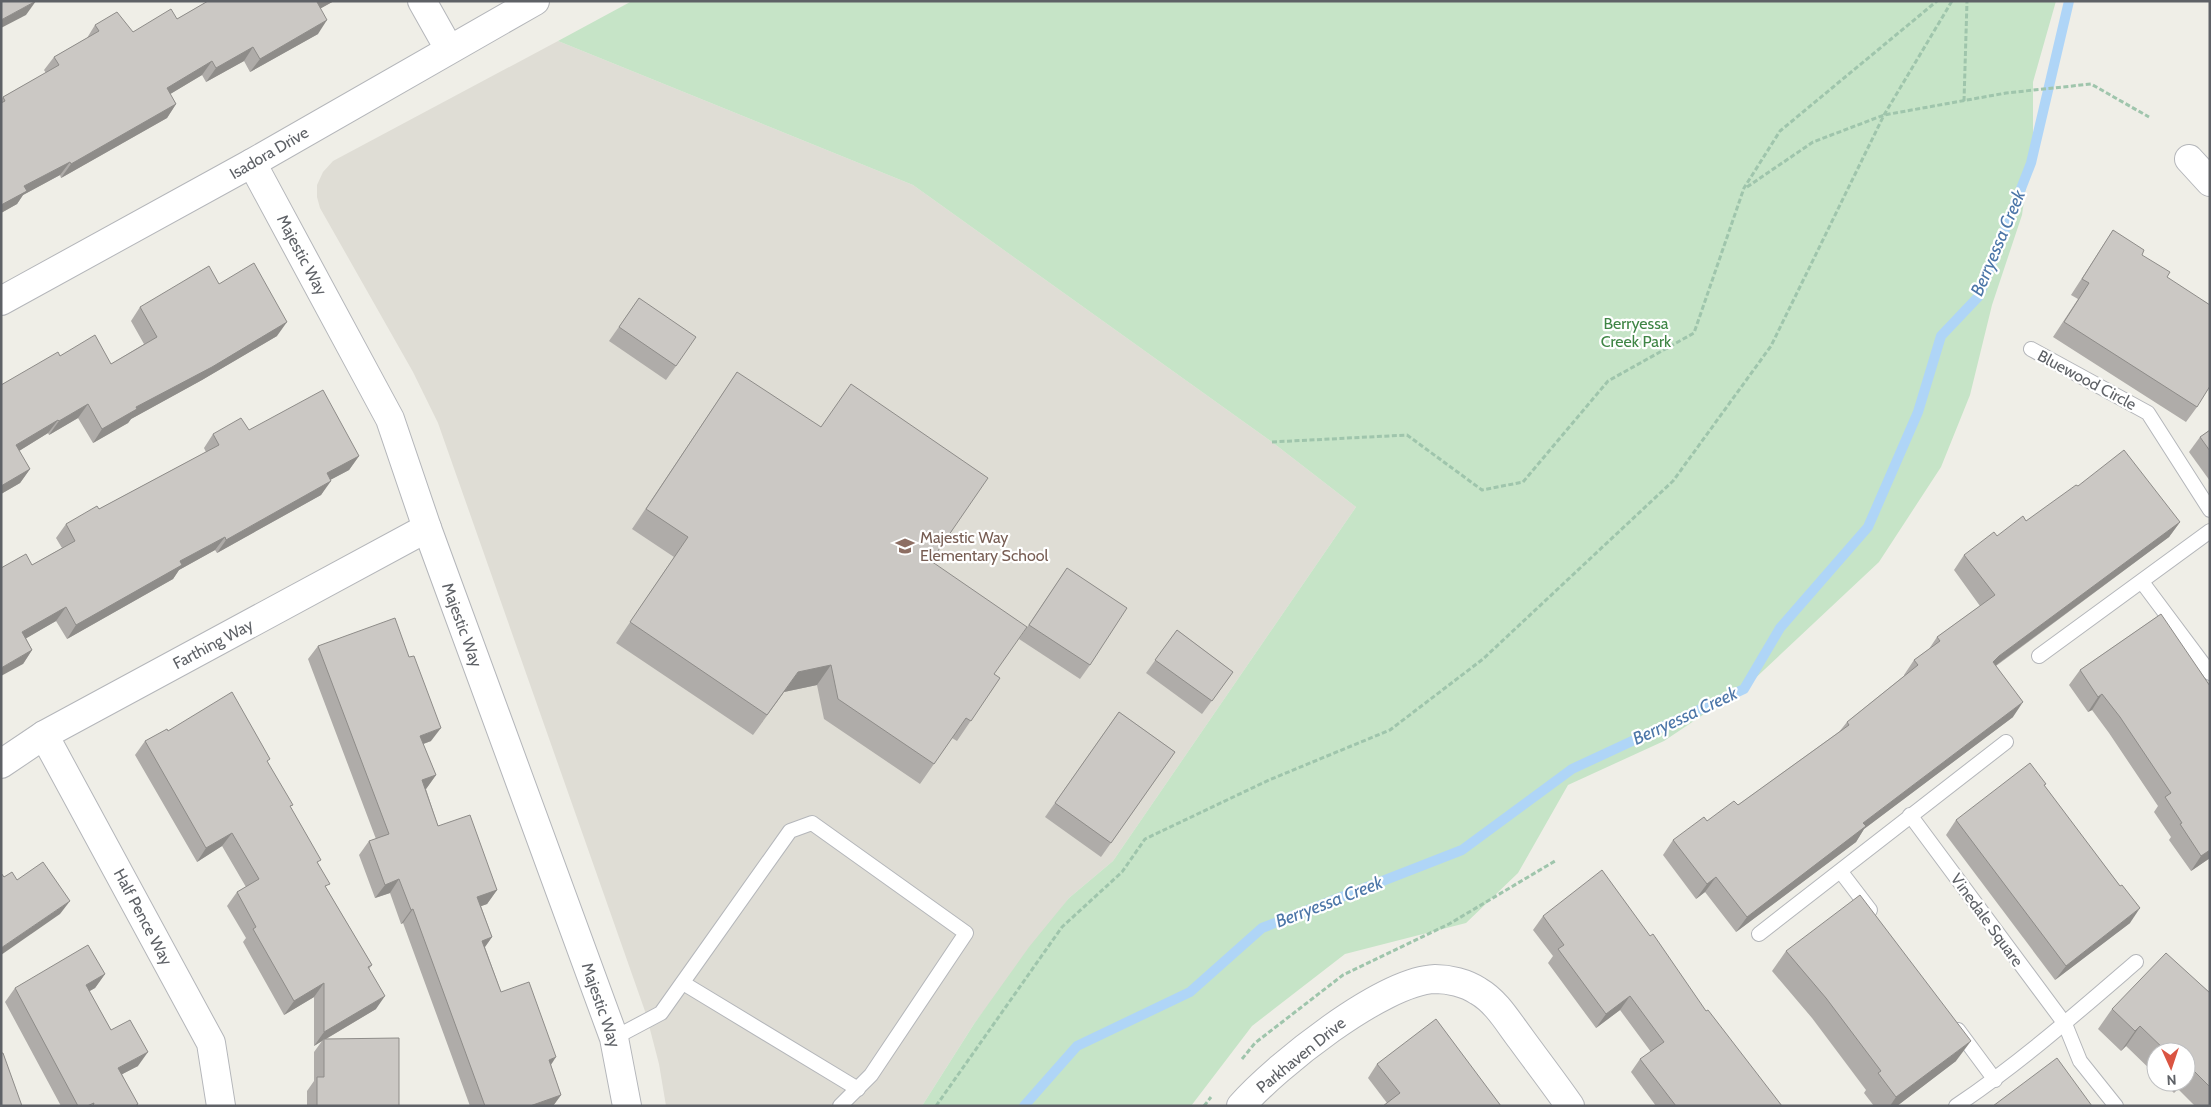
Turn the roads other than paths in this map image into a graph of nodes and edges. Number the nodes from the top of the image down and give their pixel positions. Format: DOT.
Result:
graph roads {
  1 [pos="422,1"];
  2 [pos="535,1"];
  3 [pos="448,49"];
  4 [pos="2189,159"];
  5 [pos="252,163"];
  6 [pos="2210,182"];
  7 [pos="1,301"];
  8 [pos="2030,349"];
  9 [pos="2210,510"];
  10 [pos="427,528"];
  11 [pos="2210,531"];
  12 [pos="2142,582"];
  13 [pos="2039,656"];
  14 [pos="2210,673"];
  15 [pos="44,735"];
  16 [pos="2006,742"];
  17 [pos="1,764"];
  18 [pos="1910,815"];
  19 [pos="1841,872"];
  20 [pos="1877,920"];
  21 [pos="1759,934"];
  22 [pos="2136,962"];
  23 [pos="683,983"];
  24 [pos="1948,1016"];
  25 [pos="2065,1024"];
  26 [pos="614,1038"];
  27 [pos="1995,1080"];
  28 [pos="858,1089"];
  29 [pos="221,1106"];
  30 [pos="627,1106"];
  31 [pos="840,1106"];
  32 [pos="1241,1106"];
  33 [pos="1570,1106"];
  34 [pos="1956,1106"];
  35 [pos="2116,1106"];
  1 -- 3 [label="street"];
  2 -- 3 [label="street, Isadora Drive"];
  3 -- 5 [label="street, Isadora Drive"];
  4 -- 6 [label="street"];
  5 -- 7 [label="street, Isadora Drive"];
  5 -- 10 [label="street, Majestic Way"];
  8 -- 9 [label="lane, Bluewood Circle"];
  10 -- 15 [label="street, Farthing Way"];
  10 -- 26 [label="street, Majestic Way"];
  11 -- 12 [label="lane"];
  12 -- 13 [label="lane"];
  12 -- 14 [label="lane"];
  15 -- 17 [label="street, Farthing Way"];
  15 -- 29 [label="street, Half Pence Way"];
  16 -- 18 [label="lane"];
  18 -- 19 [label="lane"];
  18 -- 25 [label="lane, Vinedale Square"];
  19 -- 20 [label="lane"];
  19 -- 21 [label="lane"];
  22 -- 25 [label="lane"];
  23 -- 26 [label="lane"];
  23 -- 28 [label="lane"];
  23 -- 28 [label="lane"];
  24 -- 27 [label="lane"];
  25 -- 27 [label="lane"];
  25 -- 35 [label="lane, Vinedale Square"];
  26 -- 30 [label="street, Majestic Way"];
  27 -- 34 [label="lane"];
  28 -- 31 [label="lane"];
  32 -- 33 [label="street, Parkhaven Drive"];
}
